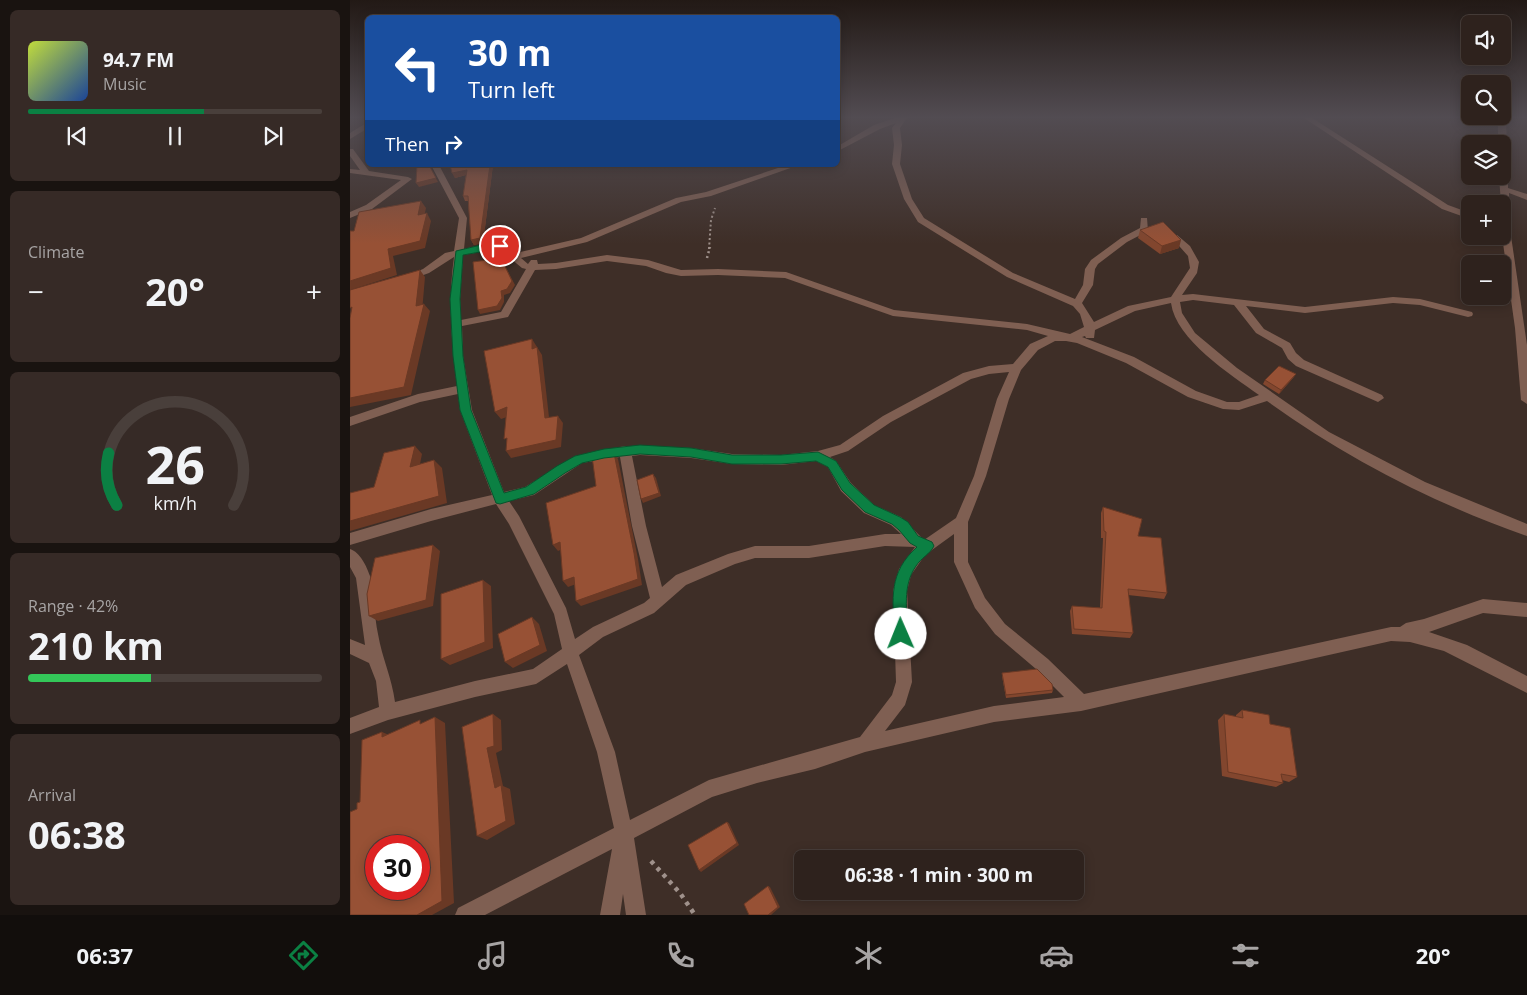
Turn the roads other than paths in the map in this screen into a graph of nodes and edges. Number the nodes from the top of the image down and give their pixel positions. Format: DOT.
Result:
graph roads {
  1 [pos="356,159"];
  2 [pos="897,159"];
  3 [pos="1371,159"];
  4 [pos="435,167"];
  5 [pos="789,167"];
  6 [pos="350,171"];
  7 [pos="366,173"];
  8 [pos="1504,185"];
  9 [pos="1504,189"];
  10 [pos="1504,195"];
  11 [pos="1527,197"];
  12 [pos="1461,213"];
  13 [pos="350,215"];
  14 [pos="1144,220"];
  15 [pos="1177,238"];
  16 [pos="1507,245"];
  17 [pos="542,251"];
  18 [pos="459,253"];
  19 [pos="516,256"];
  20 [pos="530,267"];
  21 [pos="394,282"];
  22 [pos="1175,299"];
  23 [pos="1237,302"];
  24 [pos="1078,304"];
  25 [pos="1468,314"];
  26 [pos="456,324"];
  27 [pos="1090,328"];
  28 [pos="1523,330"];
  29 [pos="1069,338"];
  30 [pos="1089,343"];
  31 [pos="1016,368"];
  32 [pos="462,389"];
  33 [pos="1269,396"];
  34 [pos="1378,398"];
  35 [pos="1527,400"];
  36 [pos="350,422"];
  37 [pos="625,451"];
  38 [pos="818,456"];
  39 [pos="500,499"];
  40 [pos="961,522"];
  41 [pos="1527,530"];
  42 [pos="350,539"];
  43 [pos="914,540"];
  44 [pos="928,546"];
  45 [pos="350,555"];
  46 [pos="658,600"];
  47 [pos="1527,610"];
  48 [pos="1391,634"];
  49 [pos="350,646"];
  50 [pos="570,651"];
  51 [pos="375,658"];
  52 [pos="1527,685"];
  53 [pos="1081,703"];
  54 [pos="388,712"];
  55 [pos="350,726"];
  56 [pos="865,744"];
  57 [pos="624,832"];
  58 [pos="465,915"];
  59 [pos="610,915"];
  60 [pos="636,915"];
  1 -- 7 [label="street"];
  2 -- 24 [label="street"];
  3 -- 12 [label="street"];
  4 -- 18 [label="street"];
  5 -- 17 [label="street"];
  6 -- 7 [label="street"];
  7 -- 13 [label="street"];
  8 -- 9 [label="street"];
  9 -- 10 [label="street"];
  9 -- 11 [label="street"];
  14 -- 24 [label="street"];
  15 -- 22 [label="street"];
  16 -- 28 [label="street"];
  17 -- 19 [label="street"];
  17 -- 20 [label="street"];
  18 -- 19 [label="street"];
  18 -- 21 [label="street"];
  18 -- 26 [label="street"];
  19 -- 20 [label="street"];
  20 -- 26 [label="street"];
  20 -- 29 [label="street"];
  22 -- 23 [label="street"];
  22 -- 27 [label="street"];
  22 -- 33 [label="street"];
  23 -- 25 [label="street"];
  23 -- 34 [label="street"];
  24 -- 27 [label="street"];
  26 -- 32 [label="street"];
  27 -- 29 [label="street"];
  27 -- 30 [label="street"];
  28 -- 35 [label="street"];
  29 -- 30 [label="street"];
  29 -- 31 [label="street"];
  30 -- 33 [label="street"];
  31 -- 38 [label="street"];
  31 -- 40 [label="street"];
  32 -- 36 [label="street"];
  32 -- 39 [label="street"];
  33 -- 41 [label="street"];
  37 -- 38 [label="street"];
  37 -- 39 [label="street"];
  37 -- 46 [label="street"];
  38 -- 43 [label="street"];
  39 -- 42 [label="street"];
  39 -- 50 [label="street"];
  40 -- 44 [label="street"];
  40 -- 53 [label="street"];
  43 -- 44 [label="street"];
  43 -- 46 [label="street"];
  44 -- 56 [label="street"];
  45 -- 51 [label="street"];
  46 -- 50 [label="street"];
  47 -- 48 [label="street"];
  48 -- 52 [label="street"];
  48 -- 53 [label="street"];
  49 -- 51 [label="street"];
  50 -- 54 [label="street"];
  50 -- 57 [label="street"];
  51 -- 54 [label="street"];
  53 -- 56 [label="street"];
  54 -- 55 [label="street"];
  56 -- 57 [label="street"];
  57 -- 58 [label="street"];
  57 -- 59 [label="street"];
  57 -- 60 [label="street"];
}
